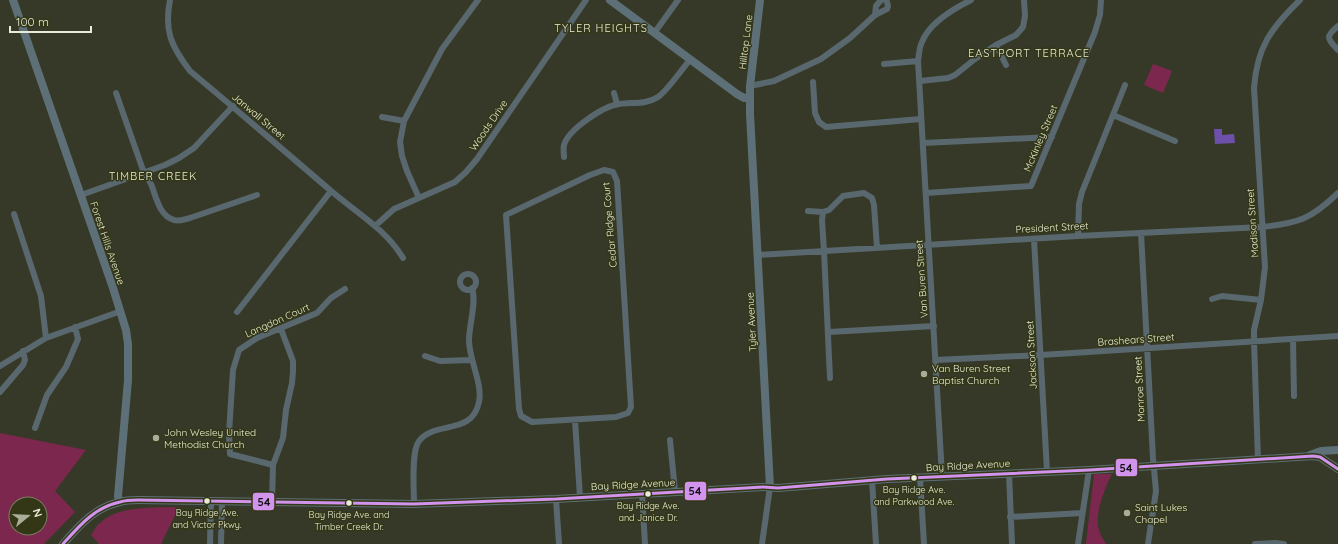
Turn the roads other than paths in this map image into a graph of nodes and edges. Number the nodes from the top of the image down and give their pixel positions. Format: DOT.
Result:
graph roads {
  1 [pos="13,0"];
  2 [pos="170,0"];
  3 [pos="478,0"];
  4 [pos="586,0"];
  5 [pos="610,0"];
  6 [pos="678,0"];
  7 [pos="760,0"];
  8 [pos="881,0"];
  9 [pos="885,0"];
  10 [pos="971,0"];
  11 [pos="1024,0"];
  12 [pos="1101,0"];
  13 [pos="1299,0"];
  14 [pos="875,15"];
  15 [pos="1338,26"];
  16 [pos="655,32"];
  17 [pos="996,45"];
  18 [pos="1338,50"];
  19 [pos="690,60"];
  20 [pos="918,61"];
  21 [pos="884,64"];
  22 [pos="1006,65"];
  23 [pos="920,81"];
  24 [pos="813,82"];
  25 [pos="1126,85"];
  26 [pos="750,86"];
  27 [pos="116,93"];
  28 [pos="614,93"];
  29 [pos="750,97"];
  30 [pos="617,104"];
  31 [pos="232,106"];
  32 [pos="1114,116"];
  33 [pos="382,117"];
  34 [pos="921,119"];
  35 [pos="404,121"];
  36 [pos="1052,137"];
  37 [pos="1175,141"];
  38 [pos="923,143"];
  39 [pos="564,158"];
  40 [pos="144,173"];
  41 [pos="331,191"];
  42 [pos="926,193"];
  43 [pos="1338,193"];
  44 [pos="80,194"];
  45 [pos="257,195"];
  46 [pos="419,198"];
  47 [pos="808,211"];
  48 [pos="823,212"];
  49 [pos="14,214"];
  50 [pos="375,226"];
  51 [pos="1262,227"];
  52 [pos="1141,233"];
  53 [pos="1078,236"];
  54 [pos="1034,238"];
  55 [pos="929,245"];
  56 [pos="877,248"];
  57 [pos="824,251"];
  58 [pos="757,255"];
  59 [pos="403,258"];
  60 [pos="472,288"];
  61 [pos="345,289"];
  62 [pos="1212,299"];
  63 [pos="1261,300"];
  64 [pos="121,311"];
  65 [pos="237,312"];
  66 [pos="934,326"];
  67 [pos="75,327"];
  68 [pos="281,329"];
  69 [pos="829,332"];
  70 [pos="1338,336"];
  71 [pos="46,338"];
  72 [pos="1293,339"];
  73 [pos="1254,341"];
  74 [pos="1147,348"];
  75 [pos="23,351"];
  76 [pos="1041,355"];
  77 [pos="425,356"];
  78 [pos="471,360"];
  79 [pos="936,360"];
  80 [pos="0,366"];
  81 [pos="830,378"];
  82 [pos="0,392"];
  83 [pos="1294,396"];
  84 [pos="575,420"];
  85 [pos="35,428"];
  86 [pos="670,440"];
  87 [pos="1338,450"];
  88 [pos="1338,454"];
  89 [pos="1307,456"];
  90 [pos="1258,460"];
  91 [pos="1328,462"];
  92 [pos="273,465"];
  93 [pos="1154,465"];
  94 [pos="1338,469"];
  95 [pos="1089,470"];
  96 [pos="1047,471"];
  97 [pos="1009,473"];
  98 [pos="942,476"];
  99 [pos="920,478"];
  100 [pos="872,480"];
  101 [pos="770,487"];
  102 [pos="675,491"];
  103 [pos="642,494"];
  104 [pos="580,497"];
  105 [pos="556,499"];
  106 [pos="212,501"];
  107 [pos="222,501"];
  108 [pos="119,502"];
  109 [pos="272,502"];
  110 [pos="414,504"];
  111 [pos="1082,513"];
  112 [pos="1010,517"];
  113 [pos="63,544"];
  114 [pos="210,544"];
  115 [pos="221,544"];
  116 [pos="559,544"];
  117 [pos="645,544"];
  118 [pos="762,544"];
  119 [pos="876,544"];
  120 [pos="924,544"];
  121 [pos="1012,544"];
  122 [pos="1078,544"];
  123 [pos="1148,544"];
  124 [pos="1255,544"];
  125 [pos="1284,544"];
  1 -- 44 [label="main road, Forest Hills Avenue"];
  2 -- 31 [label="street, Janwall Street"];
  3 -- 35 [label="street"];
  4 -- 46 [label="street, Woods Drive"];
  5 -- 16 [label="main road"];
  6 -- 16 [label="street"];
  7 -- 26 [label="main road, Hilltop Lane"];
  8 -- 14 [label="street"];
  9 -- 14 [label="street"];
  10 -- 20 [label="street, Van Buren Street"];
  11 -- 17 [label="street"];
  12 -- 36 [label="street, McKinley Street"];
  13 -- 51 [label="street, Madison Street"];
  14 -- 26 [label="street"];
  15 -- 18 [label="street"];
  16 -- 19 [label="main road"];
  17 -- 22 [label="street"];
  17 -- 23 [label="street"];
  19 -- 29 [label="main road"];
  19 -- 30 [label="street"];
  20 -- 21 [label="street"];
  20 -- 23 [label="street, Van Buren Street"];
  23 -- 34 [label="street, Van Buren Street"];
  24 -- 34 [label="street"];
  25 -- 32 [label="street"];
  26 -- 29 [label="main road, Tyler Avenue"];
  27 -- 40 [label="street"];
  28 -- 30 [label="street"];
  29 -- 58 [label="main road, Tyler Avenue"];
  30 -- 39 [label="street"];
  31 -- 40 [label="street"];
  31 -- 41 [label="street, Janwall Street"];
  32 -- 37 [label="street"];
  32 -- 53 [label="street"];
  33 -- 35 [label="street"];
  34 -- 38 [label="street, Van Buren Street"];
  35 -- 46 [label="street"];
  36 -- 38 [label="street"];
  36 -- 42 [label="street, McKinley Street"];
  38 -- 42 [label="street, Van Buren Street"];
  40 -- 44 [label="street"];
  40 -- 45 [label="street"];
  41 -- 50 [label="street, Janwall Street"];
  41 -- 65 [label="street"];
  42 -- 55 [label="street, Van Buren Street"];
  43 -- 51 [label="street, President Street"];
  44 -- 64 [label="main road, Forest Hills Avenue"];
  46 -- 50 [label="street, Woods Drive"];
  47 -- 48 [label="street"];
  48 -- 56 [label="street"];
  48 -- 57 [label="street"];
  49 -- 71 [label="street"];
  50 -- 59 [label="street, Janwall Street"];
  51 -- 52 [label="street, President Street"];
  51 -- 63 [label="street, Madison Street"];
  52 -- 53 [label="street, President Street"];
  52 -- 74 [label="street, Monroe Street"];
  53 -- 54 [label="street, President Street"];
  54 -- 55 [label="street, President Street"];
  54 -- 76 [label="street, Jackson Street"];
  55 -- 56 [label="street, President Street"];
  55 -- 66 [label="street, Van Buren Street"];
  56 -- 57 [label="street, President Street"];
  57 -- 58 [label="street, President Street"];
  57 -- 69 [label="street"];
  58 -- 101 [label="main road, Tyler Avenue"];
  60 -- 78 [label="street"];
  61 -- 68 [label="street, Langdon Court"];
  62 -- 63 [label="street"];
  63 -- 73 [label="street, Madison Street"];
  64 -- 67 [label="street"];
  64 -- 108 [label="main road, Forest Hills Avenue"];
  66 -- 69 [label="street"];
  66 -- 79 [label="street, Van Buren Street"];
  67 -- 71 [label="street"];
  67 -- 85 [label="street"];
  68 -- 92 [label="street"];
  68 -- 92 [label="street, Langdon Court"];
  69 -- 81 [label="street"];
  70 -- 72 [label="street, Brashears Street"];
  71 -- 75 [label="street"];
  72 -- 73 [label="street, Brashears Street"];
  72 -- 83 [label="street"];
  73 -- 74 [label="street, Brashears Street"];
  73 -- 90 [label="street, Madison Street"];
  74 -- 76 [label="street, Brashears Street"];
  74 -- 93 [label="street, Monroe Street"];
  75 -- 80 [label="street"];
  75 -- 82 [label="street"];
  76 -- 79 [label="street, Brashears Street"];
  76 -- 96 [label="street, Jackson Street"];
  77 -- 78 [label="street"];
  78 -- 110 [label="street"];
  79 -- 98 [label="street, Van Buren Street"];
  84 -- 84 [label="street, Cedar Ridge Court"];
  84 -- 104 [label="street"];
  86 -- 102 [label="street"];
  87 -- 89 [label="main road, Bay Ridge Avenue"];
  88 -- 91 [label="main road"];
  89 -- 90 [label="main road, Bay Ridge Avenue"];
  89 -- 91 [label="main road"];
  90 -- 93 [label="main road, Bay Ridge Avenue"];
  91 -- 94 [label="main road"];
  92 -- 109 [label="street"];
  93 -- 95 [label="main road, Bay Ridge Avenue"];
  93 -- 123 [label="street, Monroe Street"];
  95 -- 96 [label="main road, Bay Ridge Avenue"];
  95 -- 111 [label="street"];
  96 -- 97 [label="main road, Bay Ridge Avenue"];
  97 -- 98 [label="main road, Bay Ridge Avenue"];
  97 -- 112 [label="street"];
  98 -- 99 [label="main road, Bay Ridge Avenue"];
  99 -- 100 [label="main road, Bay Ridge Avenue"];
  99 -- 120 [label="street"];
  100 -- 101 [label="main road, Bay Ridge Avenue"];
  100 -- 119 [label="street"];
  101 -- 102 [label="main road, Bay Ridge Avenue"];
  101 -- 118 [label="street, Tyler Avenue"];
  102 -- 103 [label="main road, Bay Ridge Avenue"];
  103 -- 104 [label="main road, Bay Ridge Avenue"];
  103 -- 117 [label="street"];
  104 -- 105 [label="main road, Bay Ridge Avenue"];
  105 -- 110 [label="main road, Bay Ridge Avenue"];
  105 -- 116 [label="street"];
  106 -- 107 [label="main road, Bay Ridge Avenue"];
  106 -- 108 [label="main road, Bay Ridge Avenue"];
  106 -- 114 [label="street"];
  107 -- 109 [label="main road, Bay Ridge Avenue"];
  107 -- 115 [label="street"];
  108 -- 113 [label="main road, Bay Ridge Avenue"];
  109 -- 110 [label="main road, Bay Ridge Avenue"];
  111 -- 112 [label="street"];
  111 -- 122 [label="street"];
  112 -- 121 [label="street"];
  124 -- 125 [label="street"];
}
